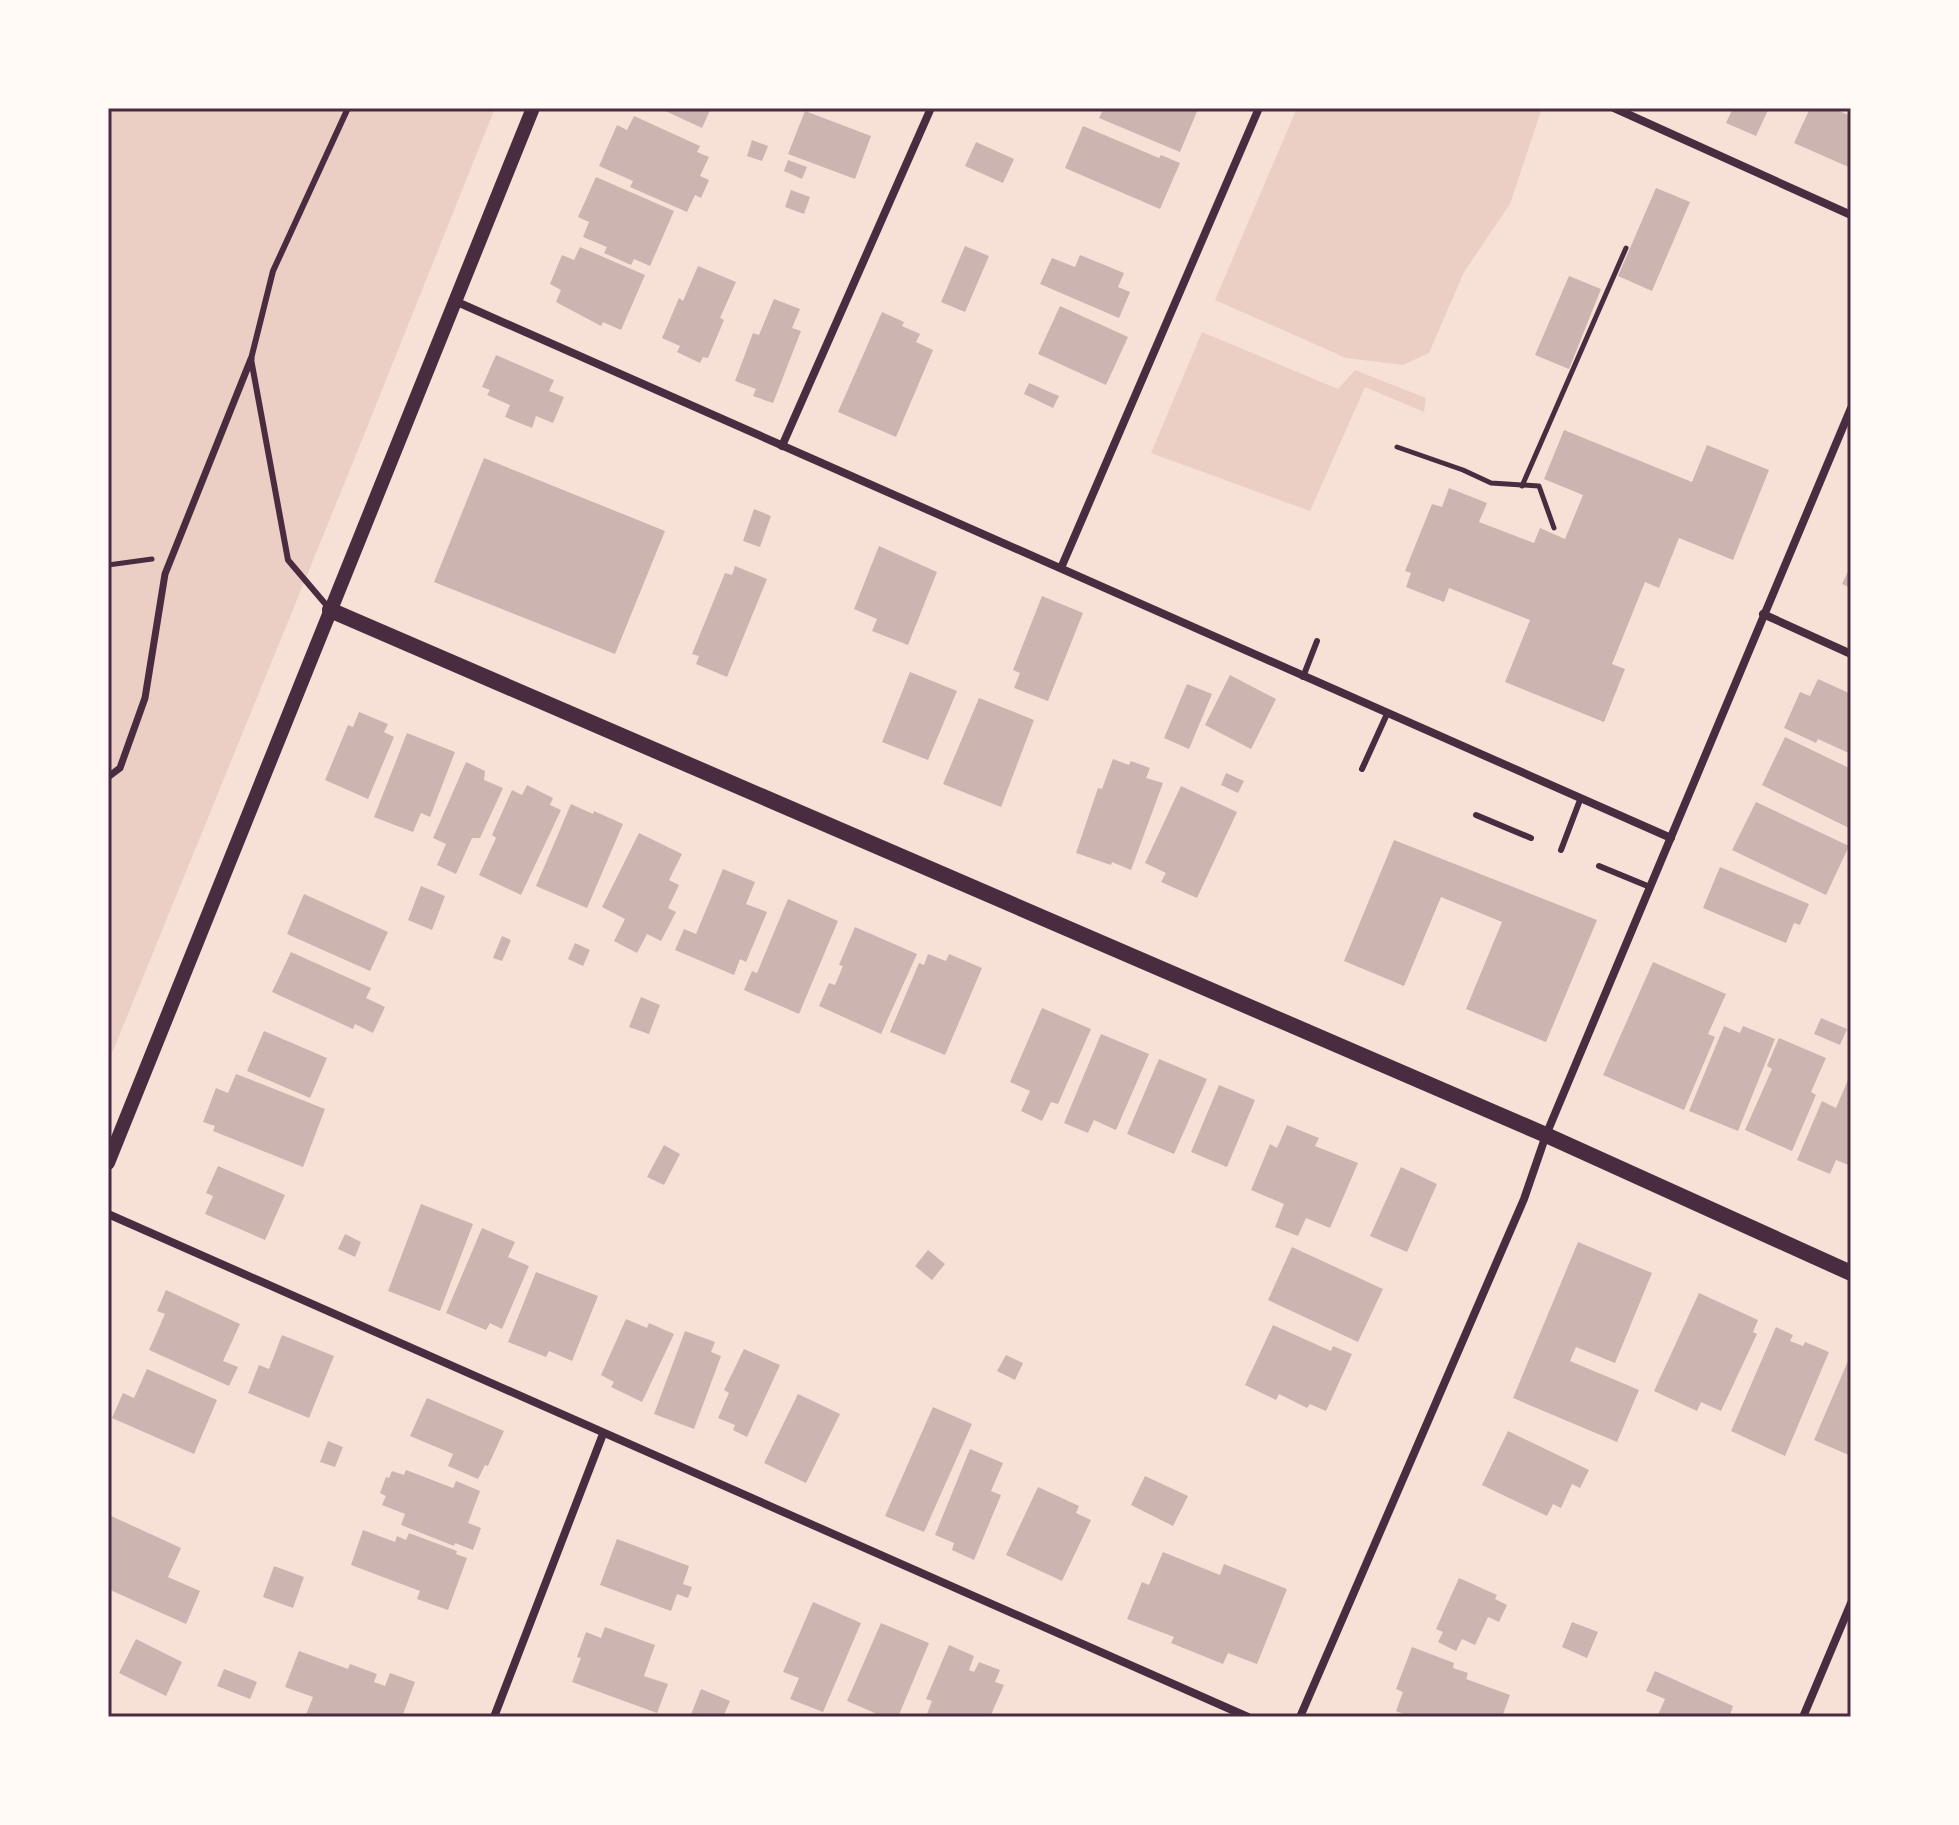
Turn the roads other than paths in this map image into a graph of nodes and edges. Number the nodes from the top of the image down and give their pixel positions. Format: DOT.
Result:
graph roads {
  1 [pos="348,108"];
  2 [pos="533,108"];
  3 [pos="931,108"];
  4 [pos="1259,108"];
  5 [pos="1614,108"];
  6 [pos="1851,215"];
  7 [pos="455,301"];
  8 [pos="251,359"];
  9 [pos="1851,408"];
  10 [pos="782,446"];
  11 [pos="1061,568"];
  12 [pos="330,610"];
  13 [pos="1763,614"];
  14 [pos="1317,641"];
  15 [pos="1851,654"];
  16 [pos="1303,677"];
  17 [pos="1387,714"];
  18 [pos="1362,769"];
  19 [pos="108,777"];
  20 [pos="1580,800"];
  21 [pos="1476,815"];
  22 [pos="1531,838"];
  23 [pos="1671,838"];
  24 [pos="1561,850"];
  25 [pos="1599,866"];
  26 [pos="1650,887"];
  27 [pos="1546,1135"];
  28 [pos="108,1163"];
  29 [pos="108,1214"];
  30 [pos="1851,1273"];
  31 [pos="603,1434"];
  32 [pos="1851,1603"];
  33 [pos="494,1717"];
  34 [pos="1248,1717"];
  35 [pos="1300,1717"];
  36 [pos="1803,1717"];
  1 -- 8 [label="lane"];
  2 -- 7 [label="street"];
  3 -- 10 [label="street"];
  4 -- 11 [label="street"];
  5 -- 6 [label="street"];
  7 -- 10 [label="street"];
  7 -- 12 [label="street"];
  8 -- 12 [label="lane"];
  8 -- 19 [label="street"];
  9 -- 13 [label="street"];
  10 -- 11 [label="street"];
  11 -- 16 [label="street"];
  12 -- 27 [label="main road"];
  12 -- 28 [label="street"];
  13 -- 15 [label="street"];
  13 -- 23 [label="street"];
  14 -- 16 [label="lane"];
  16 -- 17 [label="street"];
  17 -- 18 [label="lane"];
  17 -- 20 [label="street"];
  20 -- 23 [label="street"];
  20 -- 24 [label="lane"];
  21 -- 22 [label="lane"];
  23 -- 26 [label="street"];
  25 -- 26 [label="lane"];
  26 -- 27 [label="street"];
  27 -- 30 [label="main road"];
  27 -- 35 [label="street"];
  29 -- 31 [label="street"];
  31 -- 33 [label="street"];
  31 -- 34 [label="street"];
  32 -- 36 [label="street"];
}
